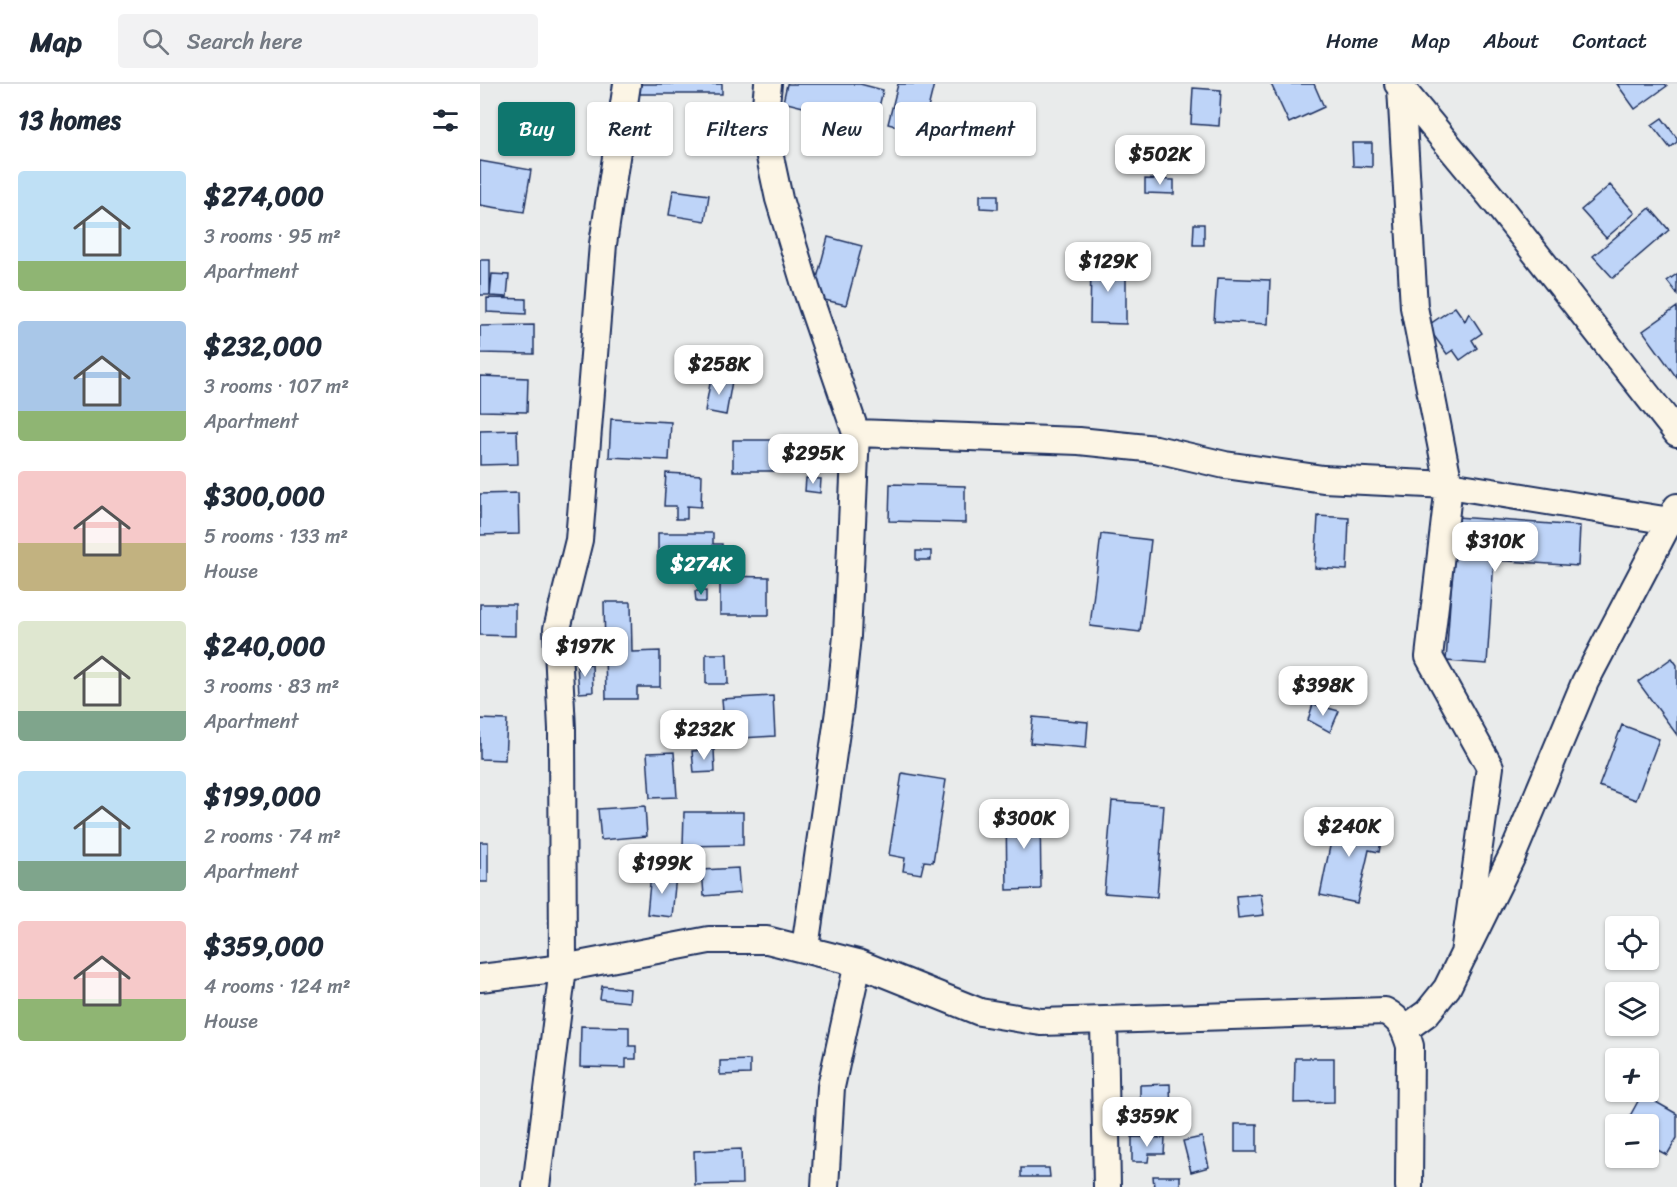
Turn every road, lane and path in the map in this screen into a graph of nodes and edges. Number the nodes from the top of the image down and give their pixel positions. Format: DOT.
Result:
graph roads {
  1 [pos="627,84"];
  2 [pos="768,84"];
  3 [pos="1400,86"];
  4 [pos="856,433"];
  5 [pos="1677,433"];
  6 [pos="1449,485"];
  7 [pos="1673,514"];
  8 [pos="805,948"];
  9 [pos="1464,954"];
  10 [pos="858,963"];
  11 [pos="563,968"];
  12 [pos="480,978"];
  13 [pos="1104,1022"];
  14 [pos="1405,1029"];
  15 [pos="536,1187"];
  16 [pos="825,1187"];
  17 [pos="1107,1187"];
  18 [pos="1409,1187"];
  1 -- 11 [label="street"];
  2 -- 4 [label="street"];
  3 -- 5 [label="street"];
  3 -- 6 [label="street"];
  4 -- 6 [label="street"];
  4 -- 8 [label="street"];
  6 -- 7 [label="street"];
  6 -- 9 [label="street"];
  7 -- 9 [label="street"];
  8 -- 10 [label="street"];
  8 -- 11 [label="street"];
  9 -- 14 [label="street"];
  10 -- 13 [label="street"];
  10 -- 16 [label="street"];
  11 -- 12 [label="street"];
  11 -- 15 [label="street"];
  13 -- 14 [label="street"];
  13 -- 17 [label="street"];
  14 -- 18 [label="street"];
}
